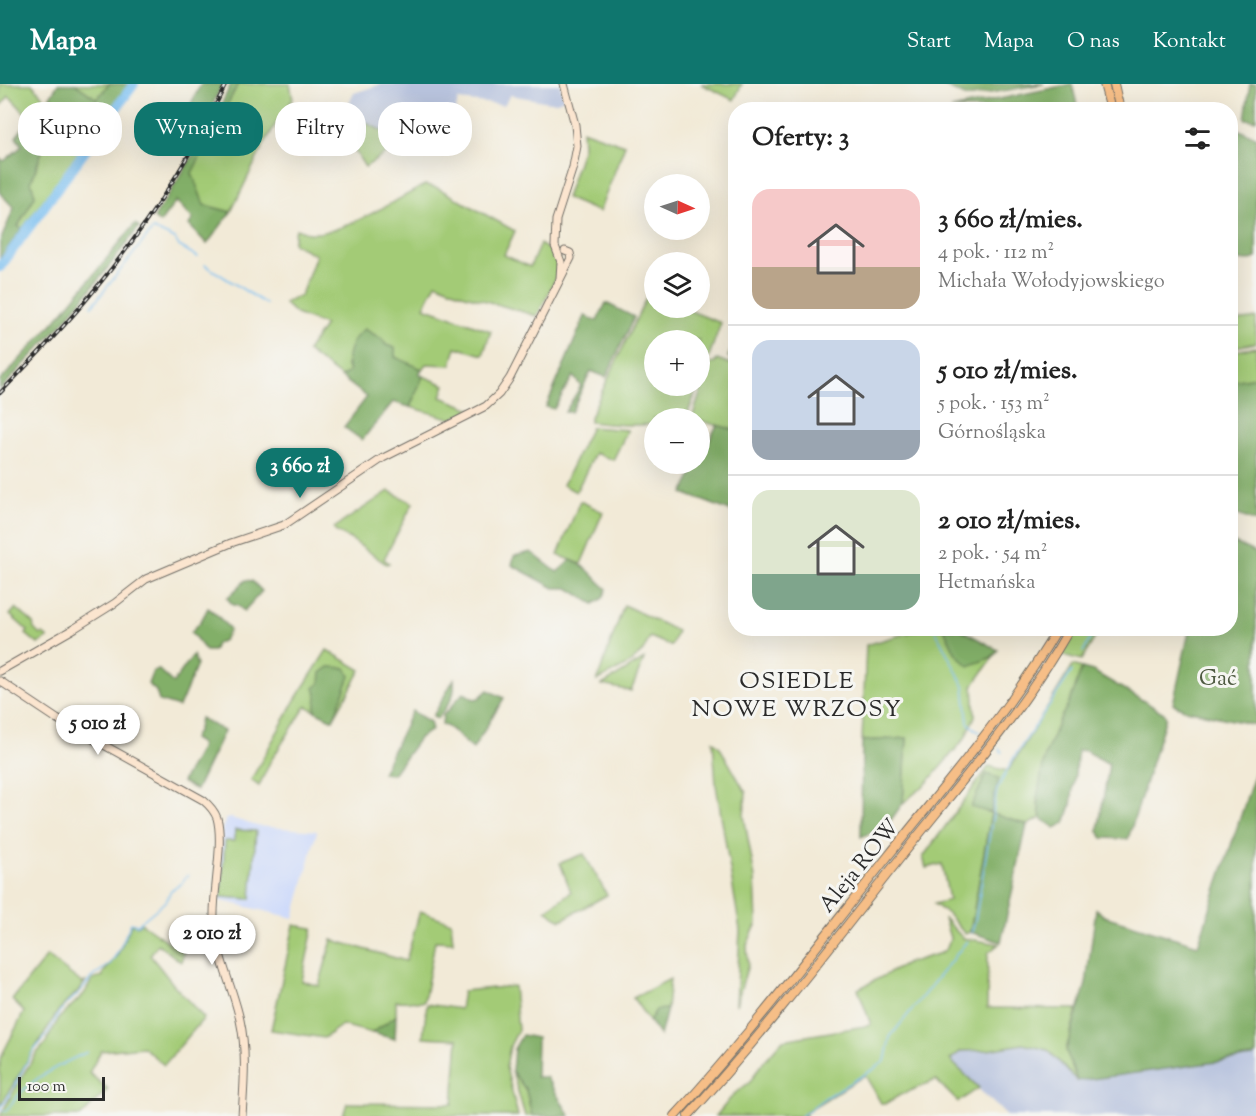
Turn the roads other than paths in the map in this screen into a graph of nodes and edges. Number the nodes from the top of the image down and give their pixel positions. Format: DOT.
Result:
graph roads {
  1 [pos="564,84"];
  2 [pos="1104,84"];
  3 [pos="1113,84"];
  4 [pos="1109,102"];
  5 [pos="1118,102"];
  6 [pos="562,253"];
  7 [pos="561,262"];
  8 [pos="570,262"];
  9 [pos="560,279"];
  10 [pos="1053,636"];
  11 [pos="1065,636"];
  12 [pos="0,670"];
  13 [pos="0,681"];
  14 [pos="677,1114"];
  15 [pos="242,1116"];
  16 [pos="688,1116"];
  1 -- 6 [label="street"];
  2 -- 4 [label="main road"];
  3 -- 5 [label="main road"];
  6 -- 7 [label="street"];
  6 -- 8 [label="street"];
  7 -- 8 [label="street"];
  7 -- 9 [label="street"];
  8 -- 9 [label="street"];
  9 -- 12 [label="street"];
  10 -- 14 [label="main road, Aleja ROW"];
  11 -- 16 [label="main road, Aleja ROW"];
  13 -- 15 [label="street"];
}
